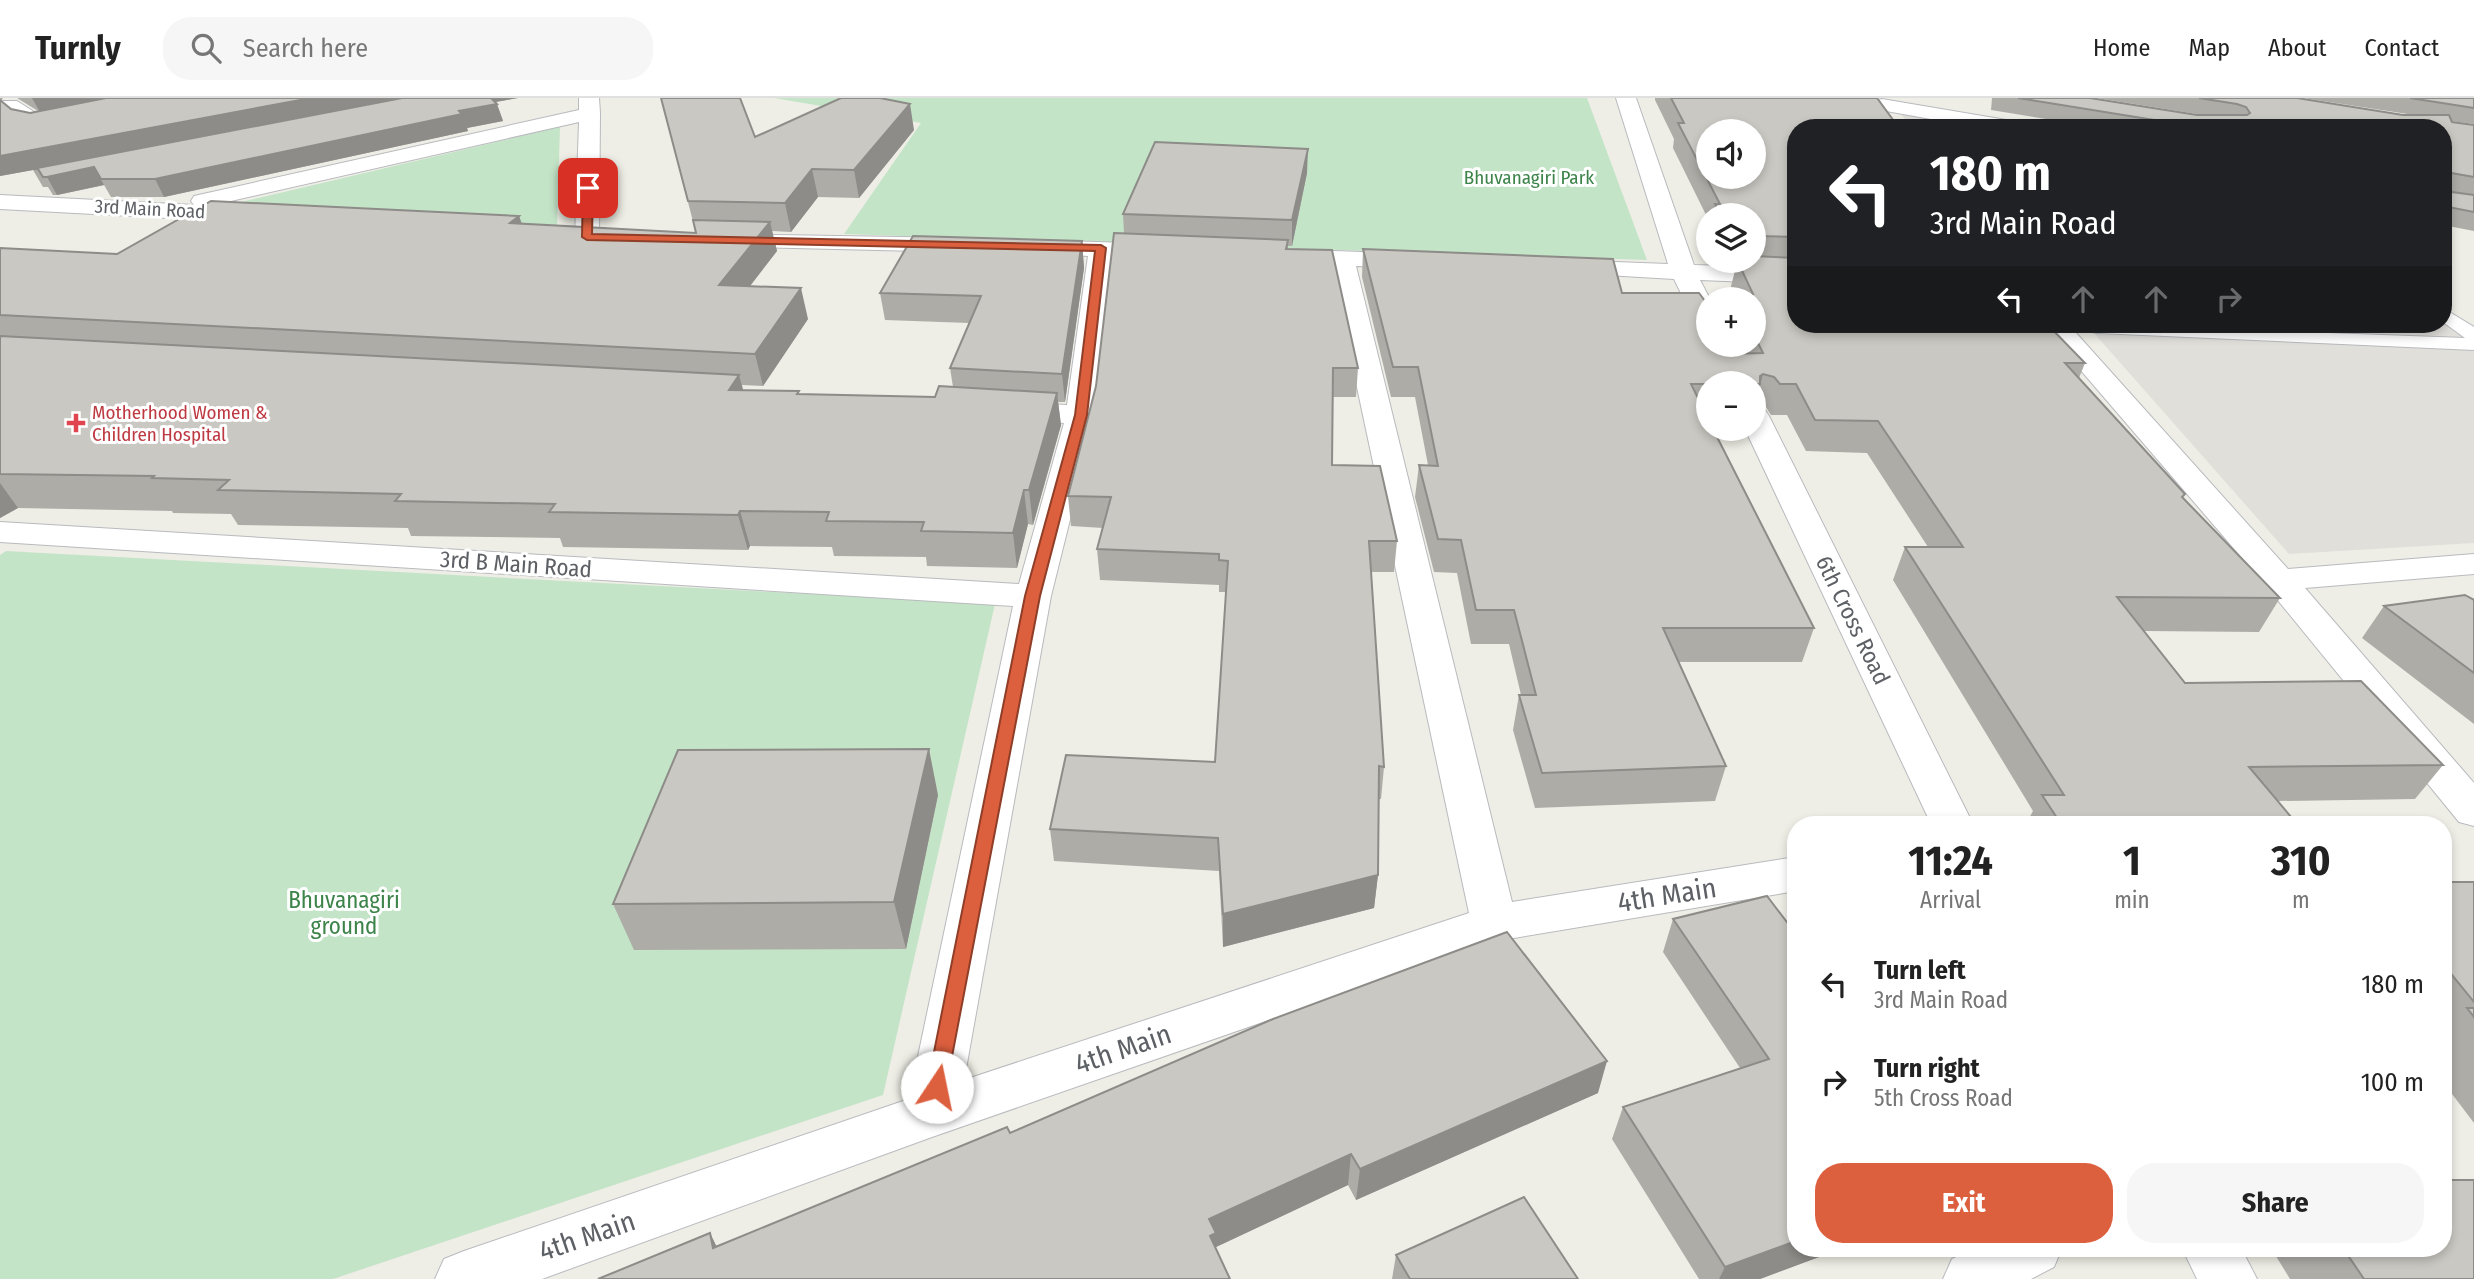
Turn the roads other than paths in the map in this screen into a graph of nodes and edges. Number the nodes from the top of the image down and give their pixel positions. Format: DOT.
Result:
graph roads {
  1 [pos="156,98"];
  2 [pos="1626,98"];
  3 [pos="31,100"];
  4 [pos="1878,102"];
  5 [pos="5,106"];
  6 [pos="589,106"];
  7 [pos="1892,119"];
  8 [pos="1970,119"];
  9 [pos="5,190"];
  10 [pos="162,209"];
  11 [pos="272,217"];
  12 [pos="559,235"];
  13 [pos="587,237"];
  14 [pos="611,239"];
  15 [pos="695,240"];
  16 [pos="1101,248"];
  17 [pos="1181,251"];
  18 [pos="1262,255"];
  19 [pos="1342,258"];
  20 [pos="1438,262"];
  21 [pos="1534,266"];
  22 [pos="1684,272"];
  23 [pos="1787,276"];
  24 [pos="1696,297"];
  25 [pos="2452,320"];
  26 [pos="2062,333"];
  27 [pos="2216,333"];
  28 [pos="2474,336"];
  29 [pos="2474,344"];
  30 [pos="984,410"];
  31 [pos="1081,415"];
  32 [pos="1766,441"];
  33 [pos="0,532"];
  34 [pos="2474,564"];
  35 [pos="2279,580"];
  36 [pos="1032,596"];
  37 [pos="2474,811"];
  38 [pos="1947,816"];
  39 [pos="1787,875"];
  40 [pos="1494,923"];
  41 [pos="932,1114"];
  42 [pos="2016,1257"];
  43 [pos="2215,1257"];
  44 [pos="464,1279"];
  45 [pos="1972,1279"];
  46 [pos="2228,1279"];
  1 -- 5 [label="street"];
  2 -- 22 [label="street"];
  3 -- 5 [label="street"];
  4 -- 7 [label="street"];
  4 -- 8 [label="street"];
  6 -- 10 [label="street"];
  6 -- 13 [label="street"];
  9 -- 10 [label="street, 3rd Main Road"];
  10 -- 11 [label="street, 3rd Main Road"];
  12 -- 13 [label="street"];
  13 -- 14 [label="street"];
  15 -- 16 [label="street"];
  16 -- 17 [label="street"];
  16 -- 31 [label="street"];
  18 -- 19 [label="street"];
  19 -- 20 [label="street"];
  19 -- 40 [label="street"];
  21 -- 22 [label="street"];
  22 -- 23 [label="street"];
  22 -- 24 [label="street"];
  25 -- 28 [label="lane"];
  26 -- 35 [label="street"];
  27 -- 29 [label="lane"];
  30 -- 31 [label="street"];
  31 -- 36 [label="street"];
  32 -- 38 [label="street, 6th Cross Road"];
  33 -- 36 [label="street, 3rd B Main Road"];
  34 -- 35 [label="street"];
  35 -- 37 [label="street"];
  36 -- 41 [label="street"];
  39 -- 40 [label="street, 4th Main"];
  40 -- 41 [label="street, 4th Main"];
  41 -- 44 [label="street, 4th Main"];
  42 -- 45 [label="street"];
  43 -- 46 [label="street"];
}
